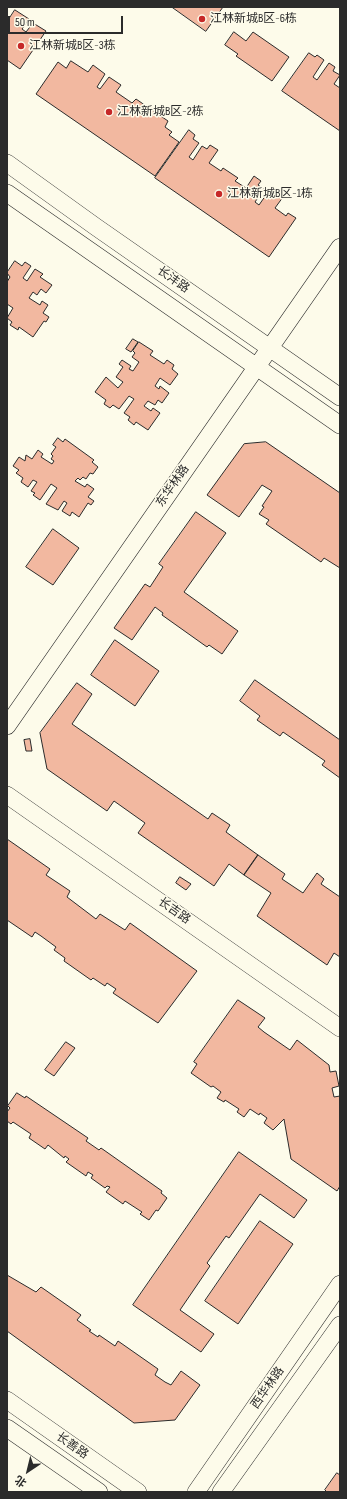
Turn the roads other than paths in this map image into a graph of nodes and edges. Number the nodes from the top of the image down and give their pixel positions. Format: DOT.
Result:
graph roads {
  1 [pos="7,162"];
  2 [pos="7,193"];
  3 [pos="340,247"];
  4 [pos="270,348"];
  5 [pos="257,366"];
  6 [pos="340,397"];
  7 [pos="340,425"];
  8 [pos="7,726"];
  9 [pos="7,795"];
  10 [pos="340,1028"];
  11 [pos="340,1284"];
  12 [pos="340,1325"];
  13 [pos="7,1400"];
  14 [pos="7,1428"];
  15 [pos="99,1492"];
  16 [pos="138,1492"];
  17 [pos="196,1492"];
  18 [pos="221,1492"];
  1 -- 4 [label="street, 长沣路"];
  2 -- 5 [label="street, 长沣路"];
  3 -- 4 [label="street, 东华林路"];
  4 -- 5 [label="street, 东华林路"];
  4 -- 6 [label="street, 长沣路"];
  5 -- 7 [label="street, 长沣路"];
  5 -- 8 [label="street, 东华林路"];
  9 -- 10 [label="street, 长吉路"];
  11 -- 17 [label="street, 西华林路"];
  12 -- 18 [label="street, 西华林路"];
  13 -- 16 [label="street, 长善路"];
  14 -- 15 [label="street, 长善路"];
}
